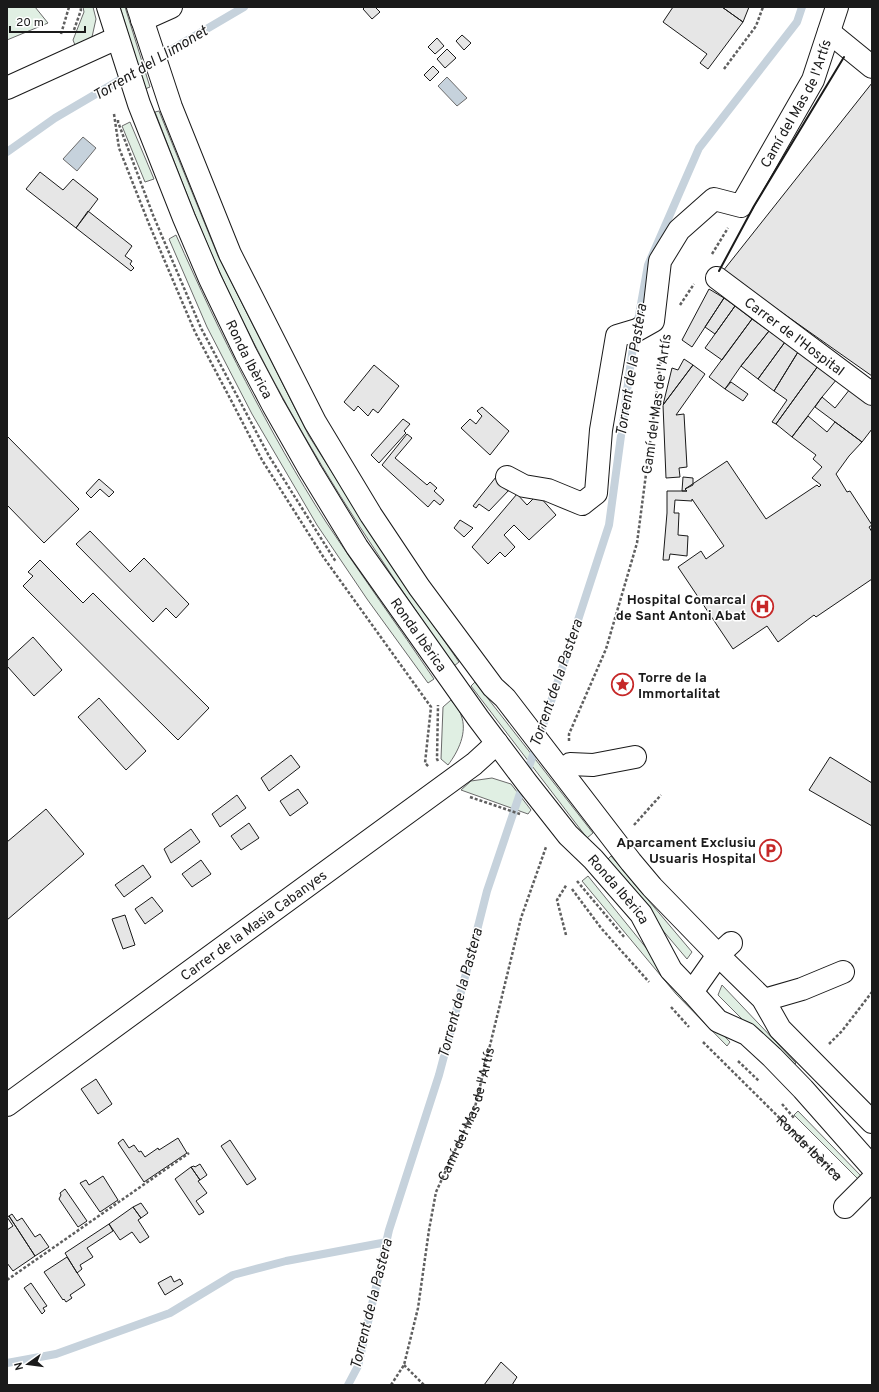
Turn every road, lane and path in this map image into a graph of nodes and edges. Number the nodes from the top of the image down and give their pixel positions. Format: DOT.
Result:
graph roads {
  1 [pos="69,7"];
  2 [pos="108,7"];
  3 [pos="171,7"];
  4 [pos="763,7"];
  5 [pos="837,7"];
  6 [pos="140,14"];
  7 [pos="829,32"];
  8 [pos="61,34"];
  9 [pos="117,38"];
  10 [pos="872,67"];
  11 [pos="724,69"];
  12 [pos="7,88"];
  13 [pos="741,206"];
  14 [pos="711,255"];
  15 [pos="707,279"];
  16 [pos="676,312"];
  17 [pos="664,338"];
  18 [pos="872,394"];
  19 [pos="507,477"];
  20 [pos="497,743"];
  21 [pos="635,757"];
  22 [pos="570,764"];
  23 [pos="661,795"];
  24 [pos="634,825"];
  25 [pos="548,843"];
  26 [pos="567,884"];
  27 [pos="572,889"];
  28 [pos="566,935"];
  29 [pos="725,949"];
  30 [pos="843,972"];
  31 [pos="650,984"];
  32 [pos="692,992"];
  33 [pos="872,992"];
  34 [pos="774,997"];
  35 [pos="670,1007"];
  36 [pos="691,1029"];
  37 [pos="842,1031"];
  38 [pos="702,1040"];
  39 [pos="7,1105"];
  40 [pos="872,1122"];
  41 [pos="190,1153"];
  42 [pos="872,1167"];
  43 [pos="872,1180"];
  44 [pos="851,1201"];
  45 [pos="7,1280"];
  46 [pos="404,1365"];
  47 [pos="391,1385"];
  48 [pos="424,1385"];
  1 -- 8 [label="path"];
  2 -- 9 [label="street, Ronda Ibèrica"];
  3 -- 6 [label="street"];
  4 -- 11 [label="path"];
  5 -- 7 [label="street, Camí del Mas de l'Artís"];
  6 -- 29 [label="street, Ronda Ibèrica"];
  7 -- 10 [label="street"];
  7 -- 13 [label="street, Camí del Mas de l'Artís"];
  9 -- 12 [label="street"];
  9 -- 20 [label="street, Ronda Ibèrica"];
  13 -- 14 [label="path"];
  13 -- 19 [label="street"];
  15 -- 16 [label="path"];
  15 -- 18 [label="street, Carrer de l'Hospital"];
  17 -- 22 [label="path, Camí del Mas de l'Artís"];
  20 -- 32 [label="street, Ronda Ibèrica"];
  20 -- 39 [label="street, Carrer de la Masia Cabanyes"];
  21 -- 22 [label="street"];
  23 -- 24 [label="path"];
  25 -- 46 [label="path, Camí del Mas de l'Artís"];
  26 -- 28 [label="path"];
  27 -- 31 [label="path"];
  29 -- 32 [label="street"];
  29 -- 34 [label="street, Ronda Ibèrica"];
  30 -- 34 [label="street"];
  32 -- 42 [label="street, Ronda Ibèrica"];
  33 -- 37 [label="path"];
  34 -- 40 [label="street, Ronda Ibèrica"];
  35 -- 36 [label="path"];
  38 -- 44 [label="path, Ronda Ibèrica"];
  41 -- 45 [label="path"];
  43 -- 44 [label="street"];
  46 -- 47 [label="path, Camí del Mas de l'Artís"];
  46 -- 48 [label="path"];
}
